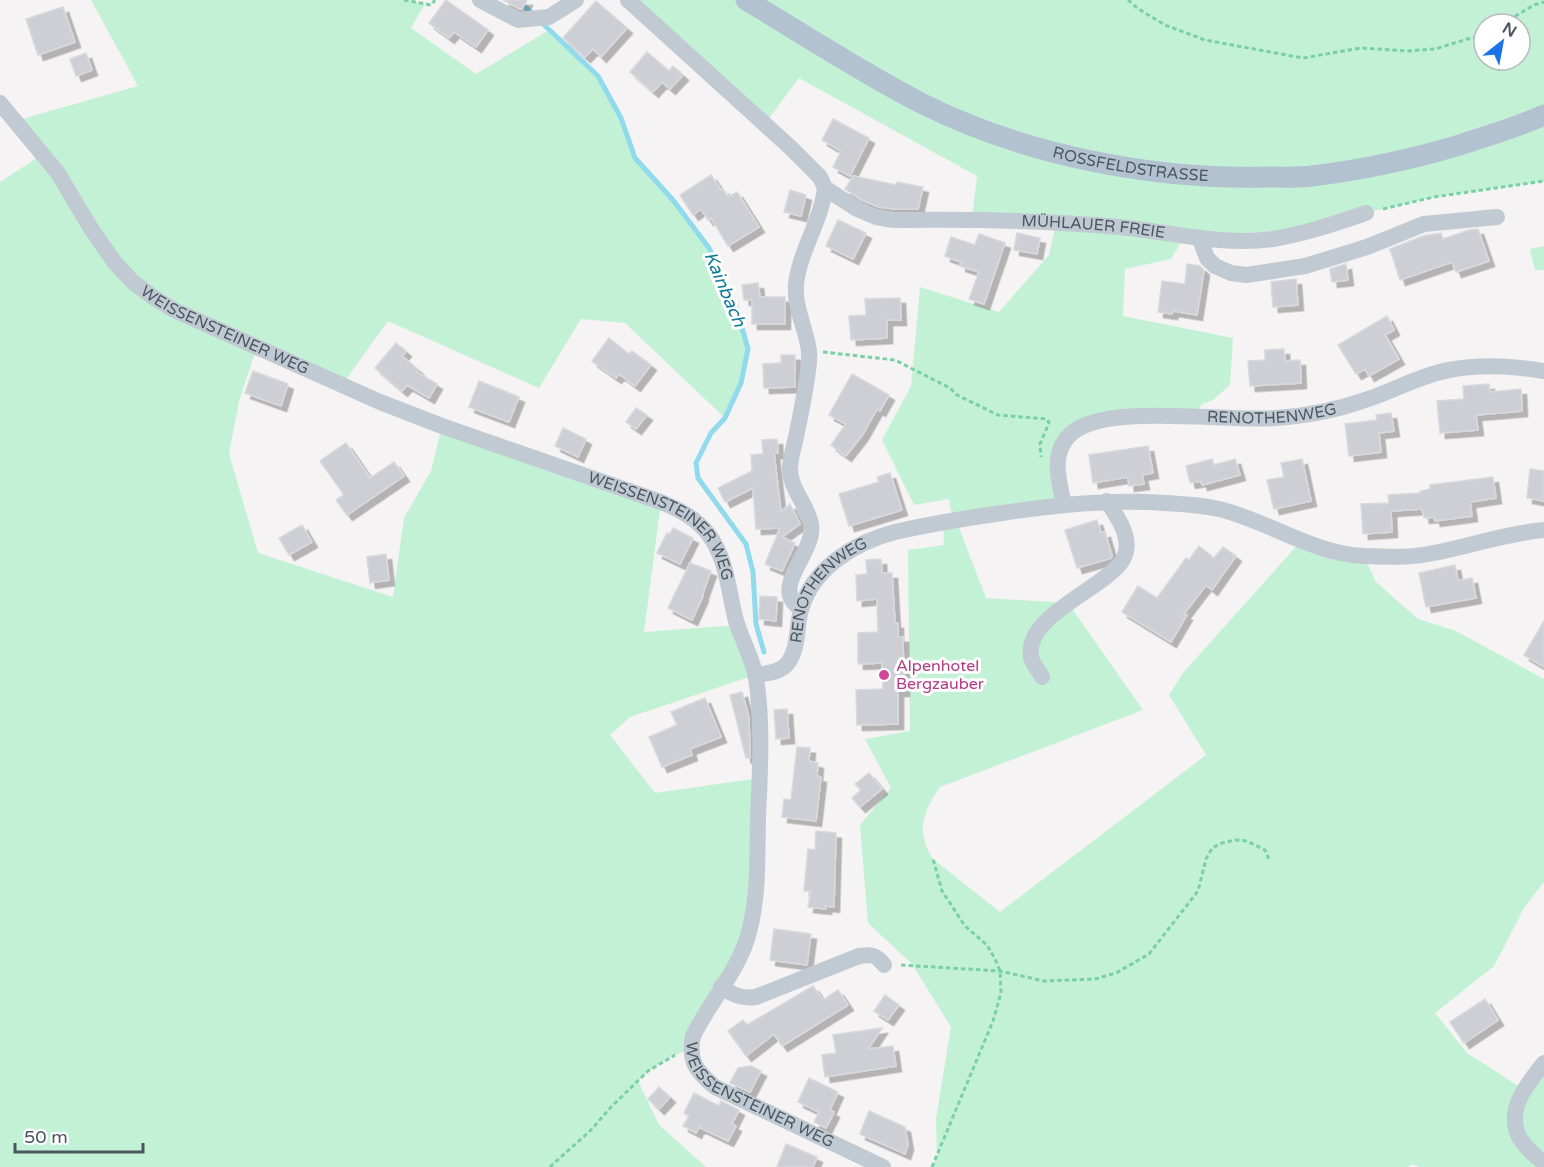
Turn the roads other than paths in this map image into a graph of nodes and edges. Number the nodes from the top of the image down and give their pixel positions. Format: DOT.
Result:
graph roads {
  1 [pos="480,0"];
  2 [pos="576,0"];
  3 [pos="628,0"];
  4 [pos="747,0"];
  5 [pos="0,103"];
  6 [pos="1544,115"];
  7 [pos="825,188"];
  8 [pos="1366,213"];
  9 [pos="1497,217"];
  10 [pos="1200,239"];
  11 [pos="1544,371"];
  12 [pos="1107,501"];
  13 [pos="1064,504"];
  14 [pos="1544,530"];
  15 [pos="801,609"];
  16 [pos="755,675"];
  17 [pos="1042,677"];
  18 [pos="884,965"];
  19 [pos="721,987"];
  20 [pos="1544,1063"];
  21 [pos="1544,1162"];
  22 [pos="883,1167"];
  1 -- 2 [label="street"];
  3 -- 7 [label="street, MÜHLAUER FREIE"];
  4 -- 6 [label="main road, ROSSFELDSTRASSE"];
  5 -- 16 [label="street, WEISSENSTEINER WEG"];
  7 -- 10 [label="street, MÜHLAUER FREIE"];
  7 -- 15 [label="street"];
  8 -- 10 [label="street, MÜHLAUER FREIE"];
  9 -- 10 [label="street"];
  11 -- 13 [label="street, RENOTHENWEG"];
  12 -- 13 [label="street, RENOTHENWEG"];
  12 -- 14 [label="street, RENOTHENWEG"];
  12 -- 17 [label="street"];
  13 -- 15 [label="street, RENOTHENWEG"];
  15 -- 16 [label="street, RENOTHENWEG"];
  16 -- 19 [label="street, WEISSENSTEINER WEG"];
  18 -- 19 [label="street"];
  19 -- 22 [label="street, WEISSENSTEINER WEG"];
  20 -- 21 [label="street"];
}
